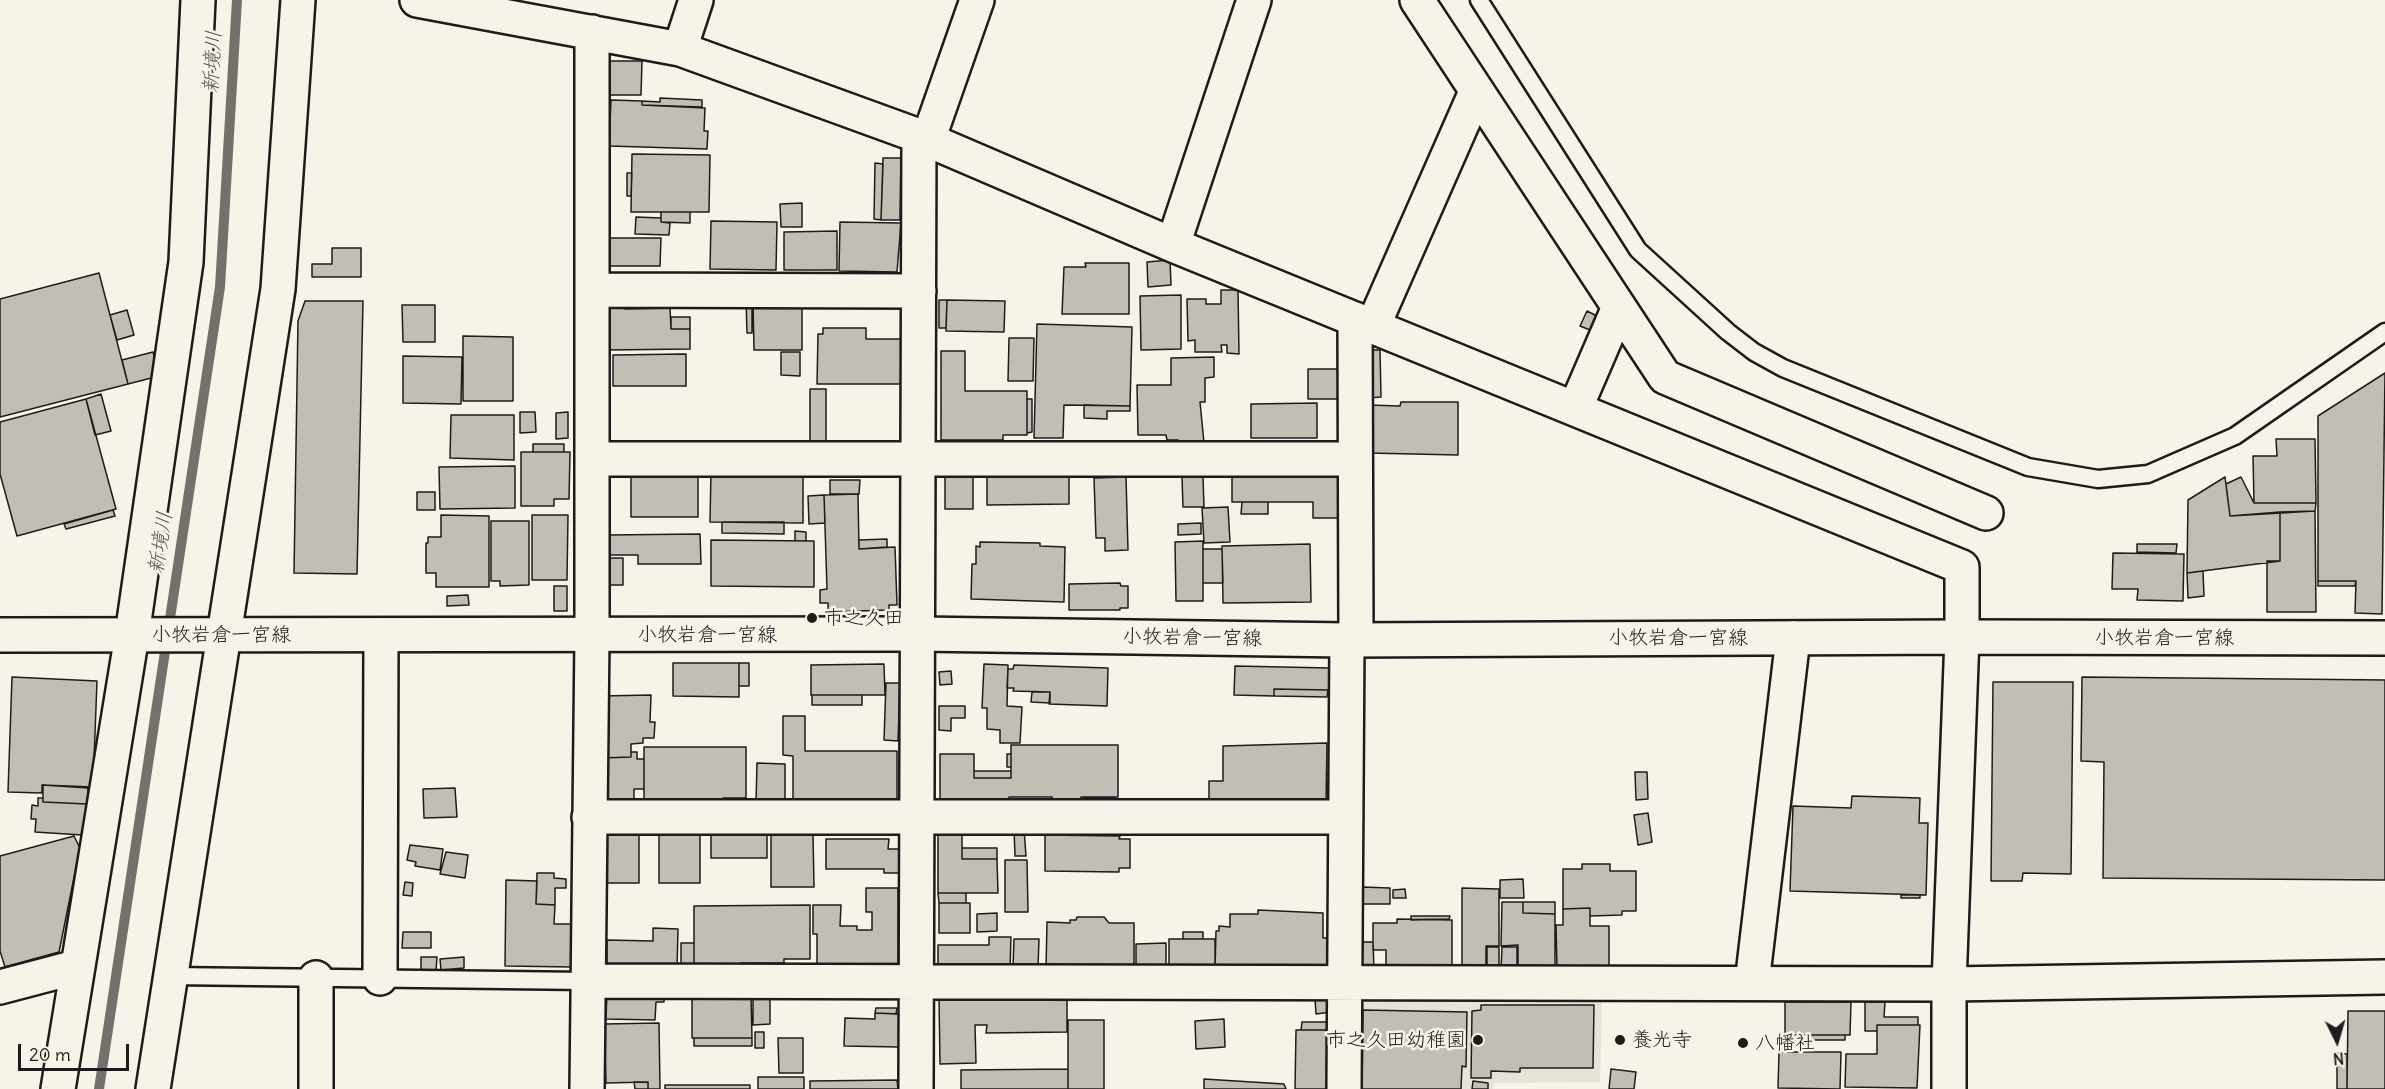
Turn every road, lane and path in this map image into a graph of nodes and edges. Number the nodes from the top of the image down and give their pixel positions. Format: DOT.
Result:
graph roads {
  1 [pos="198,0"];
  2 [pos="298,0"];
  3 [pos="417,0"];
  4 [pos="696,0"];
  5 [pos="976,0"];
  6 [pos="1254,0"];
  7 [pos="1417,0"];
  8 [pos="1479,0"];
  9 [pos="592,32"];
  10 [pos="680,49"];
  11 [pos="1476,92"];
  12 [pos="924,138"];
  13 [pos="1173,244"];
  14 [pos="592,290"];
  15 [pos="919,291"];
  16 [pos="1619,307"];
  17 [pos="1364,322"];
  18 [pos="2385,332"];
  19 [pos="1575,409"];
  20 [pos="592,459"];
  21 [pos="918,459"];
  22 [pos="1355,459"];
  23 [pos="1986,513"];
  24 [pos="918,634"];
  25 [pos="0,635"];
  26 [pos="136,635"];
  27 [pos="218,635"];
  28 [pos="381,635"];
  29 [pos="592,636"];
  30 [pos="1962,637"];
  31 [pos="1793,638"];
  32 [pos="2385,638"];
  33 [pos="1351,640"];
  34 [pos="589,817"];
  35 [pos="917,817"];
  36 [pos="1346,817"];
  37 [pos="76,967"];
  38 [pos="170,976"];
  39 [pos="2385,977"];
  40 [pos="316,978"];
  41 [pos="380,978"];
  42 [pos="587,981"];
  43 [pos="1345,981"];
  44 [pos="917,982"];
  45 [pos="1752,983"];
  46 [pos="1949,984"];
  47 [pos="0,987"];
  48 [pos="58,1089"];
  49 [pos="153,1089"];
  50 [pos="316,1089"];
  51 [pos="587,1089"];
  52 [pos="916,1089"];
  53 [pos="1344,1089"];
  54 [pos="1949,1089"];
  1 -- 26 [label="street"];
  2 -- 27 [label="street"];
  3 -- 9 [label="street"];
  4 -- 10 [label="street"];
  5 -- 12 [label="street"];
  6 -- 13 [label="street"];
  7 -- 11 [label="street"];
  8 -- 18 [label="lane"];
  9 -- 10 [label="street"];
  9 -- 14 [label="street"];
  10 -- 12 [label="street"];
  11 -- 16 [label="street"];
  11 -- 17 [label="street"];
  12 -- 13 [label="street"];
  12 -- 15 [label="street"];
  13 -- 17 [label="street"];
  14 -- 15 [label="street"];
  14 -- 20 [label="street"];
  15 -- 21 [label="street"];
  16 -- 19 [label="street"];
  16 -- 23 [label="street"];
  17 -- 19 [label="street"];
  17 -- 22 [label="street"];
  19 -- 30 [label="street"];
  20 -- 21 [label="street"];
  20 -- 29 [label="street"];
  21 -- 22 [label="street"];
  21 -- 24 [label="street"];
  22 -- 33 [label="street"];
  24 -- 29 [label="street, 小牧岩倉一宮線"];
  24 -- 33 [label="street, 小牧岩倉一宮線"];
  24 -- 35 [label="street"];
  25 -- 26 [label="street, 小牧岩倉一宮線"];
  26 -- 27 [label="street, 小牧岩倉一宮線"];
  26 -- 37 [label="street"];
  27 -- 28 [label="street, 小牧岩倉一宮線"];
  27 -- 38 [label="street"];
  28 -- 29 [label="street, 小牧岩倉一宮線"];
  28 -- 41 [label="street"];
  29 -- 34 [label="street"];
  30 -- 31 [label="street, 小牧岩倉一宮線"];
  30 -- 32 [label="street, 小牧岩倉一宮線"];
  30 -- 46 [label="street"];
  31 -- 33 [label="street, 小牧岩倉一宮線"];
  31 -- 45 [label="street"];
  33 -- 36 [label="street"];
  34 -- 35 [label="street"];
  34 -- 42 [label="street"];
  35 -- 36 [label="street"];
  35 -- 44 [label="street"];
  36 -- 43 [label="street"];
  37 -- 47 [label="street"];
  37 -- 48 [label="street"];
  38 -- 40 [label="lane"];
  38 -- 49 [label="street"];
  39 -- 46 [label="street"];
  40 -- 41 [label="lane"];
  40 -- 50 [label="street"];
  41 -- 42 [label="lane"];
  42 -- 44 [label="street"];
  42 -- 51 [label="street"];
  43 -- 44 [label="street"];
  43 -- 45 [label="street"];
  43 -- 53 [label="street"];
  44 -- 52 [label="street"];
  45 -- 46 [label="street"];
  46 -- 54 [label="street"];
}
